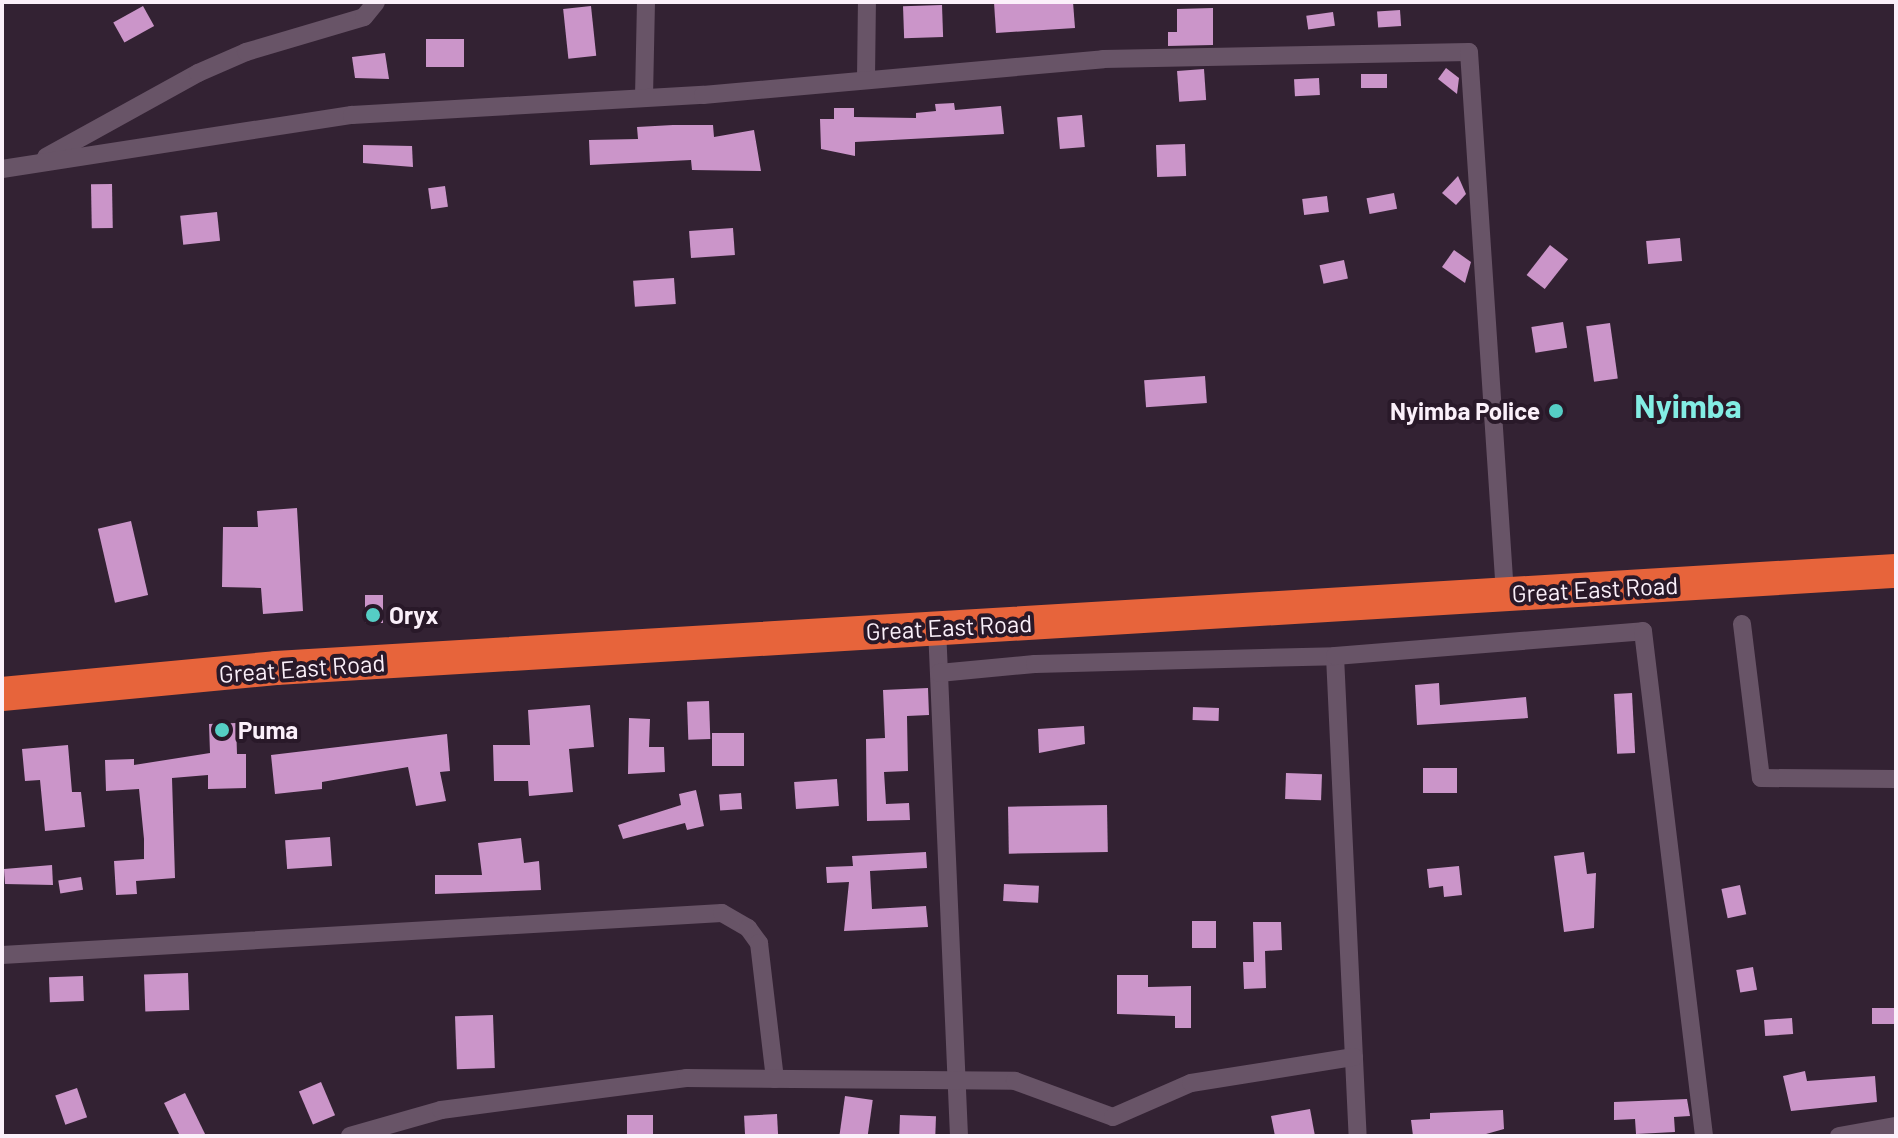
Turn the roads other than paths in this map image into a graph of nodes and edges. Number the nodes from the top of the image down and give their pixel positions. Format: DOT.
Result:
graph roads {
  1 [pos="376,2"];
  2 [pos="646,2"];
  3 [pos="867,2"];
  4 [pos="866,79"];
  5 [pos="644,97"];
  6 [pos="36,162"];
  7 [pos="2,169"];
  8 [pos="1896,571"];
  9 [pos="1505,594"];
  10 [pos="1742,624"];
  11 [pos="937,628"];
  12 [pos="1335,656"];
  13 [pos="939,673"];
  14 [pos="2,694"];
  15 [pos="1896,779"];
  16 [pos="2,955"];
  17 [pos="1354,1057"];
  18 [pos="775,1079"];
  19 [pos="956,1081"];
  20 [pos="1896,1126"];
  21 [pos="350,1136"];
  22 [pos="959,1136"];
  23 [pos="1358,1136"];
  24 [pos="1704,1136"];
  25 [pos="1839,1136"];
  1 -- 6 [label="street"];
  2 -- 5 [label="street"];
  3 -- 4 [label="street"];
  4 -- 5 [label="street"];
  4 -- 9 [label="street"];
  5 -- 6 [label="street"];
  6 -- 7 [label="street"];
  8 -- 9 [label="highway, Great East Road"];
  9 -- 11 [label="highway, Great East Road"];
  10 -- 15 [label="street"];
  11 -- 13 [label="street"];
  11 -- 14 [label="highway, Great East Road"];
  12 -- 13 [label="street"];
  12 -- 17 [label="street"];
  12 -- 24 [label="street"];
  13 -- 19 [label="street"];
  16 -- 18 [label="street"];
  17 -- 19 [label="street"];
  17 -- 23 [label="street"];
  18 -- 19 [label="street"];
  18 -- 21 [label="street"];
  19 -- 22 [label="street"];
  20 -- 25 [label="street"];
}
